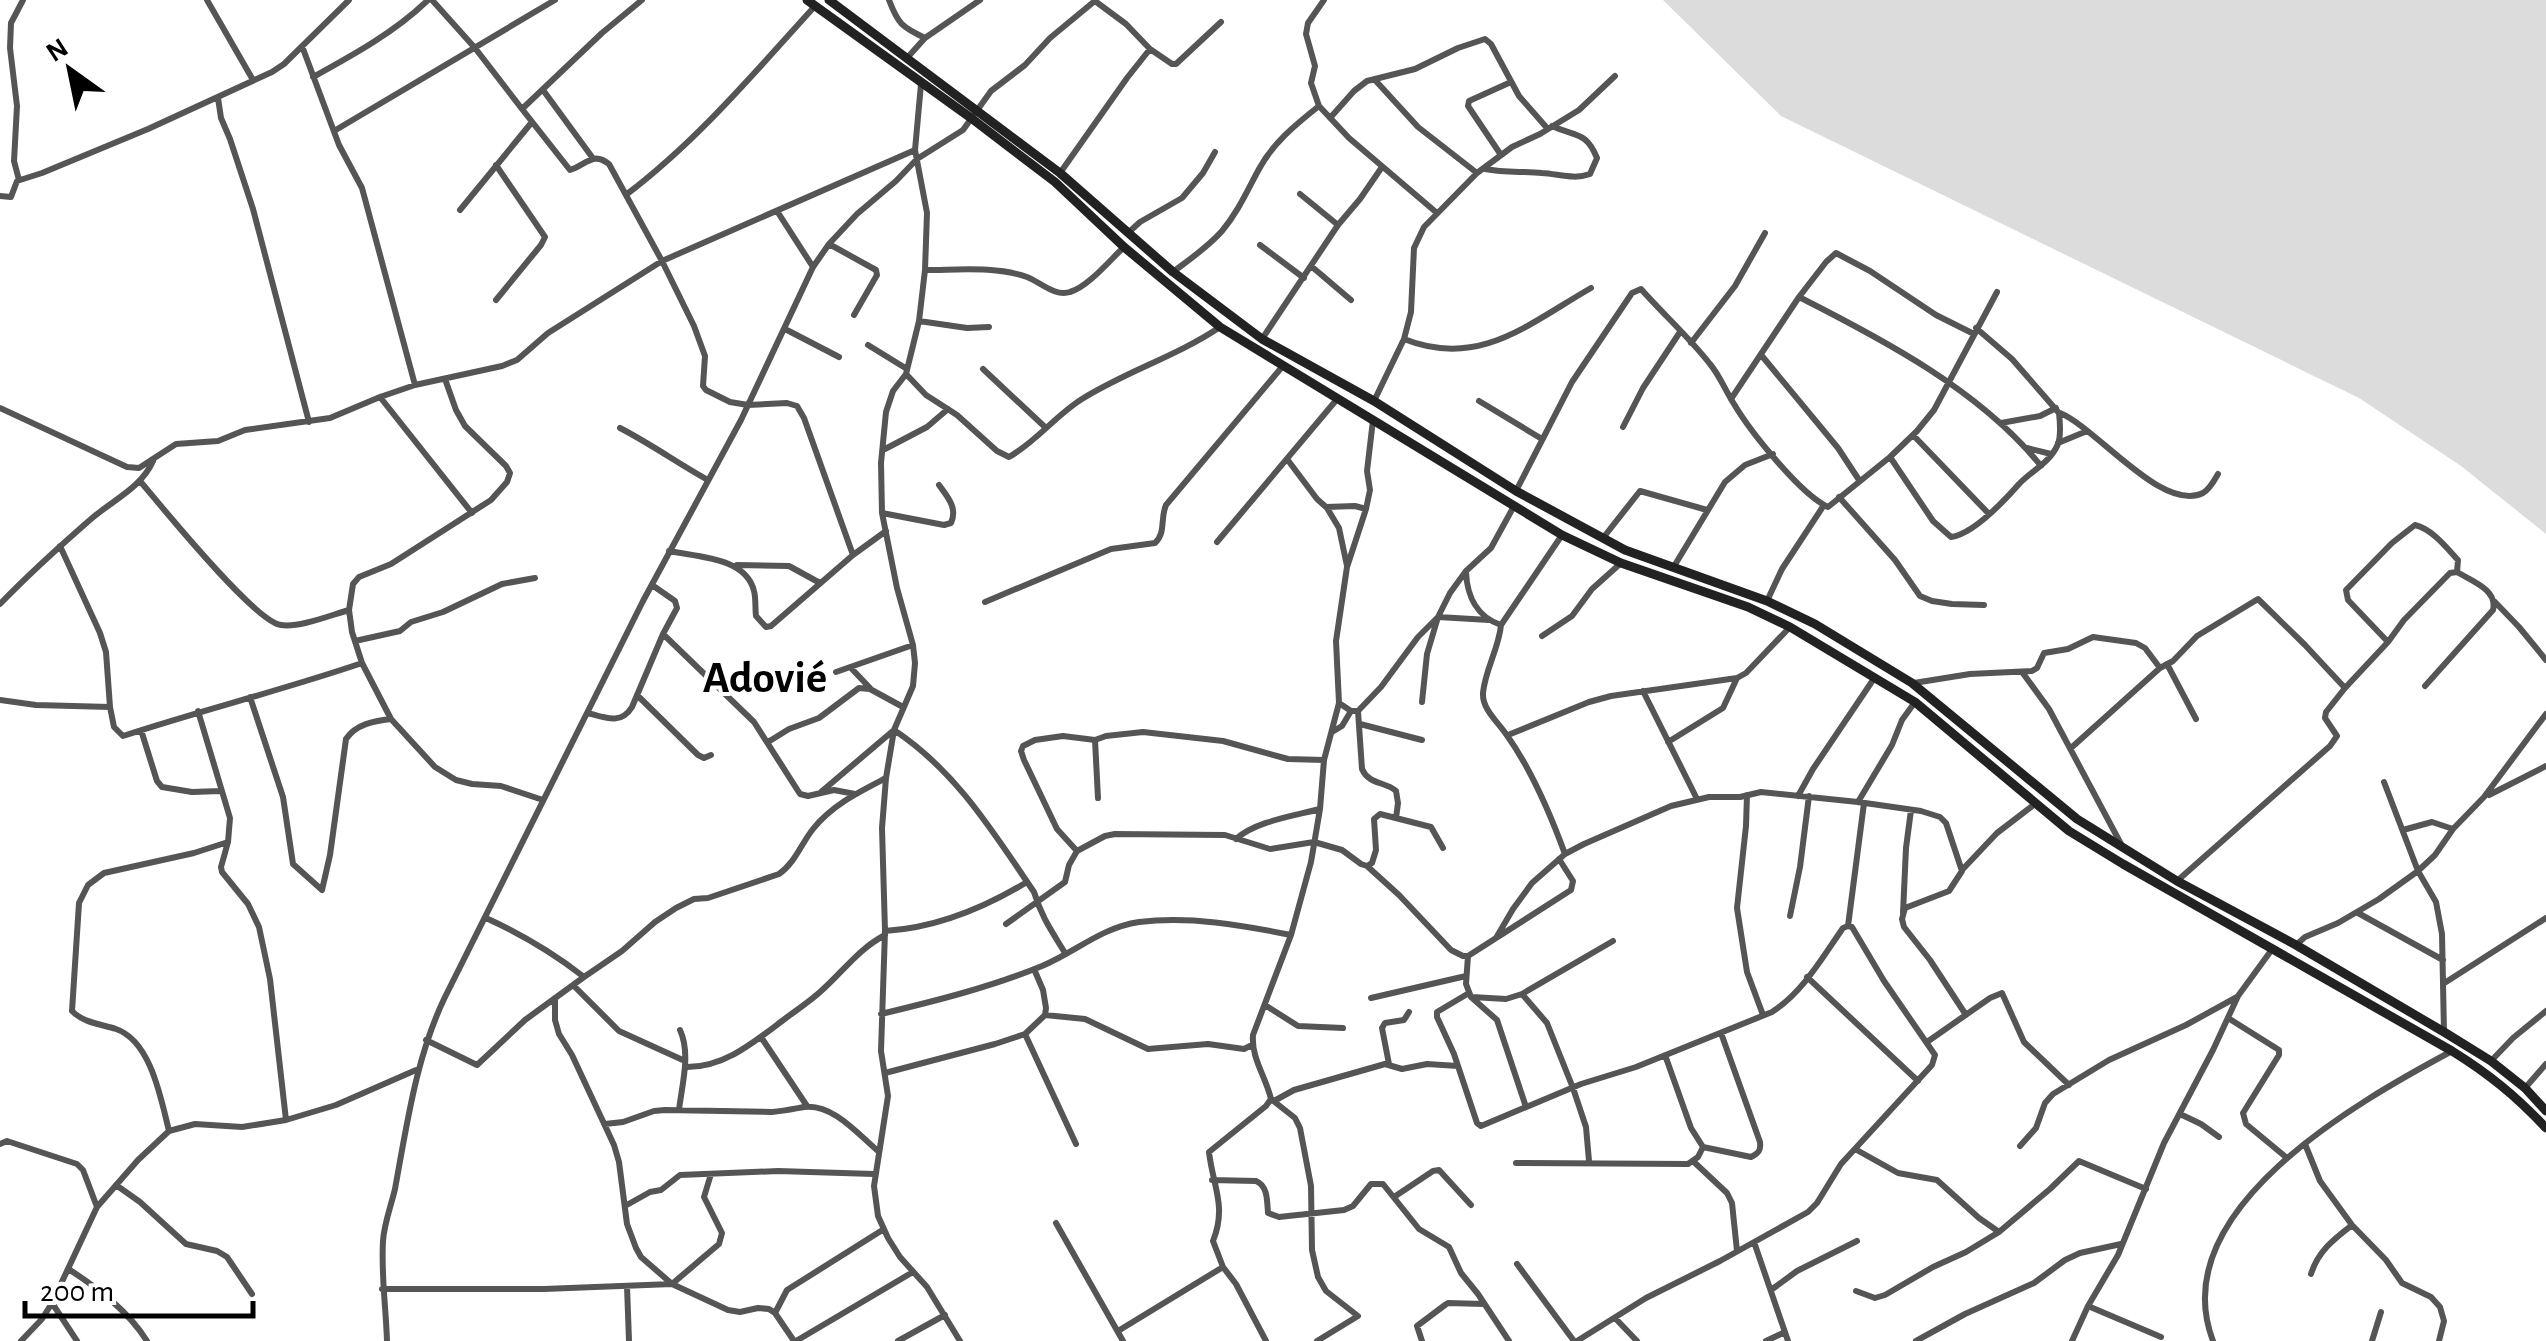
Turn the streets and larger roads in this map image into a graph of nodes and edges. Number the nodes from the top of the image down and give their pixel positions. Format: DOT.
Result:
graph roads {
  1 [pos="22,0"];
  2 [pos="207,0"];
  3 [pos="349,0"];
  4 [pos="430,0"];
  5 [pos="555,0"];
  6 [pos="642,0"];
  7 [pos="829,0"];
  8 [pos="889,0"];
  9 [pos="980,0"];
  10 [pos="1096,0"];
  11 [pos="1324,0"];
  12 [pos="811,3"];
  13 [pos="1221,22"];
  14 [pos="10,32"];
  15 [pos="0,36"];
  16 [pos="925,38"];
  17 [pos="302,45"];
  18 [pos="475,48"];
  19 [pos="1150,49"];
  20 [pos="906,58"];
  21 [pos="1616,76"];
  22 [pos="313,77"];
  23 [pos="253,80"];
  24 [pos="1375,80"];
  25 [pos="1511,82"];
  26 [pos="921,84"];
  27 [pos="543,90"];
  28 [pos="218,98"];
  29 [pos="1318,106"];
  30 [pos="522,109"];
  31 [pos="974,114"];
  32 [pos="1330,118"];
  33 [pos="532,122"];
  34 [pos="1549,127"];
  35 [pos="334,131"];
  36 [pos="1216,152"];
  37 [pos="916,155"];
  38 [pos="1500,155"];
  39 [pos="592,158"];
  40 [pos="496,164"];
  41 [pos="1382,167"];
  42 [pos="1481,171"];
  43 [pos="1060,173"];
  44 [pos="20,180"];
  45 [pos="627,194"];
  46 [pos="1300,194"];
  47 [pos="0,196"];
  48 [pos="460,210"];
  49 [pos="777,211"];
  50 [pos="1437,213"];
  51 [pos="1338,225"];
  52 [pos="1130,232"];
  53 [pos="1765,233"];
  54 [pos="830,244"];
  55 [pos="1260,245"];
  56 [pos="1124,247"];
  57 [pos="662,261"];
  58 [pos="1311,266"];
  59 [pos="813,267"];
  60 [pos="925,270"];
  61 [pos="1174,272"];
  62 [pos="1304,278"];
  63 [pos="1591,288"];
  64 [pos="1996,292"];
  65 [pos="1799,297"];
  66 [pos="496,300"];
  67 [pos="1351,300"];
  68 [pos="854,315"];
  69 [pos="920,320"];
  70 [pos="989,327"];
  71 [pos="1220,327"];
  72 [pos="785,329"];
  73 [pos="1975,331"];
  74 [pos="1680,332"];
  75 [pos="1404,338"];
  76 [pos="1262,339"];
  77 [pos="1691,344"];
  78 [pos="868,345"];
  79 [pos="839,356"];
  80 [pos="1762,356"];
  81 [pos="1282,366"];
  82 [pos="983,369"];
  83 [pos="907,372"];
  84 [pos="445,379"];
  85 [pos="1949,382"];
  86 [pos="415,385"];
  87 [pos="380,396"];
  88 [pos="1338,398"];
  89 [pos="1731,400"];
  90 [pos="1374,401"];
  91 [pos="1479,401"];
  92 [pos="748,405"];
  93 [pos="0,408"];
  94 [pos="948,409"];
  95 [pos="2058,410"];
  96 [pos="1373,420"];
  97 [pos="308,422"];
  98 [pos="2000,424"];
  99 [pos="620,428"];
  100 [pos="1046,428"];
  101 [pos="1623,428"];
  102 [pos="2086,430"];
  103 [pos="1913,435"];
  104 [pos="1542,439"];
  105 [pos="2058,444"];
  106 [pos="2026,448"];
  107 [pos="884,450"];
  108 [pos="1773,454"];
  109 [pos="2051,454"];
  110 [pos="1890,457"];
  111 [pos="1288,459"];
  112 [pos="154,460"];
  113 [pos="2041,466"];
  114 [pos="2218,474"];
  115 [pos="708,480"];
  116 [pos="1859,480"];
  117 [pos="140,481"];
  118 [pos="939,485"];
  119 [pos="1516,492"];
  120 [pos="1840,497"];
  121 [pos="1514,506"];
  122 [pos="1824,506"];
  123 [pos="1326,507"];
  124 [pos="1366,509"];
  125 [pos="1707,510"];
  126 [pos="472,512"];
  127 [pos="882,513"];
  128 [pos="1989,514"];
  129 [pos="886,531"];
  130 [pos="1562,535"];
  131 [pos="1603,538"];
  132 [pos="1217,542"];
  133 [pos="60,546"];
  134 [pos="669,551"];
  135 [pos="854,555"];
  136 [pos="1621,563"];
  137 [pos="736,565"];
  138 [pos="1347,568"];
  139 [pos="1673,568"];
  140 [pos="1466,570"];
  141 [pos="2457,572"];
  142 [pos="534,578"];
  143 [pos="820,583"];
  144 [pos="652,585"];
  145 [pos="1767,600"];
  146 [pos="986,602"];
  147 [pos="2495,602"];
  148 [pos="0,604"];
  149 [pos="1984,605"];
  150 [pos="349,610"];
  151 [pos="1438,617"];
  152 [pos="1489,620"];
  153 [pos="1501,624"];
  154 [pos="1790,627"];
  155 [pos="1422,633"];
  156 [pos="663,634"];
  157 [pos="1542,636"];
  158 [pos="1433,638"];
  159 [pos="355,641"];
  160 [pos="2388,642"];
  161 [pos="912,645"];
  162 [pos="2546,660"];
  163 [pos="362,663"];
  164 [pos="2163,666"];
  165 [pos="851,667"];
  166 [pos="836,672"];
  167 [pos="2022,672"];
  168 [pos="1875,677"];
  169 [pos="1736,678"];
  170 [pos="1912,684"];
  171 [pos="2425,686"];
  172 [pos="2345,688"];
  173 [pos="870,689"];
  174 [pos="1643,692"];
  175 [pos="638,695"];
  176 [pos="250,697"];
  177 [pos="0,700"];
  178 [pos="1422,702"];
  179 [pos="1916,702"];
  180 [pos="1340,703"];
  181 [pos="110,707"];
  182 [pos="902,707"];
  183 [pos="1355,711"];
  184 [pos="198,712"];
  185 [pos="588,713"];
  186 [pos="2546,714"];
  187 [pos="391,719"];
  188 [pos="2196,719"];
  189 [pos="1360,724"];
  190 [pos="141,730"];
  191 [pos="894,730"];
  192 [pos="1332,732"];
  193 [pos="1508,735"];
  194 [pos="1096,740"];
  195 [pos="1422,740"];
  196 [pos="768,742"];
  197 [pos="1668,742"];
  198 [pos="2070,748"];
  199 [pos="711,755"];
  200 [pos="1324,760"];
  201 [pos="2546,766"];
  202 [pos="886,778"];
  203 [pos="2384,782"];
  204 [pos="221,791"];
  205 [pos="821,792"];
  206 [pos="856,794"];
  207 [pos="1747,796"];
  208 [pos="1798,796"];
  209 [pos="1809,796"];
  210 [pos="2484,797"];
  211 [pos="1098,798"];
  212 [pos="1697,799"];
  213 [pos="543,800"];
  214 [pos="1861,802"];
  215 [pos="2035,804"];
  216 [pos="1320,809"];
  217 [pos="1911,810"];
  218 [pos="1396,818"];
  219 [pos="2453,829"];
  220 [pos="2402,830"];
  221 [pos="1236,839"];
  222 [pos="228,842"];
  223 [pos="1314,842"];
  224 [pos="1443,848"];
  225 [pos="2124,850"];
  226 [pos="1077,851"];
  227 [pos="1562,857"];
  228 [pos="1367,866"];
  229 [pos="1962,871"];
  230 [pos="2418,871"];
  231 [pos="2177,881"];
  232 [pos="1027,882"];
  233 [pos="1037,902"];
  234 [pos="2357,912"];
  235 [pos="1903,913"];
  236 [pos="1790,916"];
  237 [pos="486,918"];
  238 [pos="2546,918"];
  239 [pos="1006,924"];
  240 [pos="1848,926"];
  241 [pos="885,933"];
  242 [pos="1291,935"];
  243 [pos="1496,938"];
  244 [pos="1613,941"];
  245 [pos="2296,944"];
  246 [pos="2273,948"];
  247 [pos="1065,953"];
  248 [pos="1468,956"];
  249 [pos="2444,960"];
  250 [pos="1034,969"];
  251 [pos="1466,976"];
  252 [pos="584,977"];
  253 [pos="1807,977"];
  254 [pos="2444,983"];
  255 [pos="573,985"];
  256 [pos="1522,994"];
  257 [pos="1470,995"];
  258 [pos="2238,996"];
  259 [pos="556,998"];
  260 [pos="1371,998"];
  261 [pos="1265,1005"];
  262 [pos="2546,1011"];
  263 [pos="1409,1012"];
  264 [pos="881,1014"];
  265 [pos="1045,1015"];
  266 [pos="1764,1015"];
  267 [pos="1966,1015"];
  268 [pos="2228,1018"];
  269 [pos="1344,1028"];
  270 [pos="680,1030"];
  271 [pos="2444,1032"];
  272 [pos="1721,1033"];
  273 [pos="1025,1034"];
  274 [pos="761,1037"];
  275 [pos="426,1040"];
  276 [pos="1927,1042"];
  277 [pos="1252,1045"];
  278 [pos="2452,1051"];
  279 [pos="1665,1055"];
  280 [pos="2491,1061"];
  281 [pos="685,1064"];
  282 [pos="2546,1064"];
  283 [pos="1389,1065"];
  284 [pos="1458,1066"];
  285 [pos="418,1069"];
  286 [pos="885,1073"];
  287 [pos="1918,1080"];
  288 [pos="2069,1084"];
  289 [pos="1573,1088"];
  290 [pos="2525,1088"];
  291 [pos="1272,1100"];
  292 [pos="807,1106"];
  293 [pos="1526,1107"];
  294 [pos="678,1110"];
  295 [pos="2546,1111"];
  296 [pos="2180,1114"];
  297 [pos="286,1120"];
  298 [pos="605,1124"];
  299 [pos="2546,1128"];
  300 [pos="168,1132"];
  301 [pos="2219,1137"];
  302 [pos="0,1144"];
  303 [pos="1076,1144"];
  304 [pos="2304,1144"];
  305 [pos="2020,1146"];
  306 [pos="1703,1147"];
  307 [pos="1854,1149"];
  308 [pos="878,1150"];
  309 [pos="2287,1158"];
  310 [pos="1516,1162"];
  311 [pos="1588,1162"];
  312 [pos="1694,1162"];
  313 [pos="711,1174"];
  314 [pos="874,1174"];
  315 [pos="1212,1180"];
  316 [pos="116,1185"];
  317 [pos="2146,1188"];
  318 [pos="1394,1197"];
  319 [pos="1471,1205"];
  320 [pos="625,1206"];
  321 [pos="97,1207"];
  322 [pos="1313,1212"];
  323 [pos="1056,1224"];
  324 [pos="2352,1225"];
  325 [pos="884,1229"];
  326 [pos="1999,1232"];
  327 [pos="1858,1241"];
  328 [pos="1754,1242"];
  329 [pos="2120,1244"];
  330 [pos="1737,1252"];
  331 [pos="1516,1264"];
  332 [pos="1223,1266"];
  333 [pos="70,1270"];
  334 [pos="913,1272"];
  335 [pos="2311,1274"];
  336 [pos="672,1284"];
  337 [pos="627,1286"];
  338 [pos="382,1289"];
  339 [pos="1771,1290"];
  340 [pos="1856,1291"];
  341 [pos="252,1294"];
  342 [pos="52,1303"];
  343 [pos="1484,1304"];
  344 [pos="2088,1306"];
  345 [pos="2380,1312"];
  346 [pos="776,1313"];
  347 [pos="944,1315"];
  348 [pos="1615,1318"];
  349 [pos="1118,1330"];
  350 [pos="1786,1332"];
  351 [pos="2162,1337"];
  352 [pos="21,1341"];
  353 [pos="77,1341"];
  354 [pos="147,1341"];
  355 [pos="387,1341"];
  356 [pos="630,1341"];
  357 [pos="795,1341"];
  358 [pos="898,1341"];
  359 [pos="960,1341"];
  360 [pos="1123,1341"];
  361 [pos="1266,1341"];
  362 [pos="1317,1341"];
  363 [pos="1422,1341"];
  364 [pos="1508,1341"];
  365 [pos="1575,1341"];
  366 [pos="1636,1341"];
  367 [pos="1766,1341"];
  368 [pos="1788,1341"];
  369 [pos="1916,1341"];
  370 [pos="2072,1341"];
  371 [pos="2214,1341"];
  372 [pos="2372,1341"];
  373 [pos="2438,1341"];
  1 -- 14 [label="street"];
  2 -- 23 [label="street"];
  3 -- 17 [label="street"];
  4 -- 18 [label="street"];
  4 -- 22 [label="street"];
  5 -- 18 [label="street"];
  6 -- 27 [label="street"];
  7 -- 20 [label="street"];
  8 -- 16 [label="street"];
  9 -- 16 [label="street"];
  10 -- 19 [label="street"];
  10 -- 31 [label="street"];
  11 -- 29 [label="street"];
  12 -- 26 [label="street"];
  12 -- 45 [label="street"];
  13 -- 19 [label="street"];
  14 -- 15 [label="street"];
  14 -- 44 [label="street"];
  16 -- 20 [label="street"];
  17 -- 22 [label="street"];
  17 -- 23 [label="street"];
  18 -- 30 [label="street"];
  18 -- 35 [label="street"];
  19 -- 43 [label="street"];
  20 -- 31 [label="street"];
  21 -- 34 [label="street"];
  22 -- 35 [label="street"];
  23 -- 28 [label="street"];
  24 -- 25 [label="street"];
  24 -- 32 [label="street"];
  24 -- 42 [label="street"];
  25 -- 34 [label="street"];
  25 -- 38 [label="street"];
  26 -- 31 [label="street"];
  26 -- 37 [label="street"];
  27 -- 30 [label="street"];
  27 -- 39 [label="street"];
  28 -- 44 [label="street"];
  28 -- 97 [label="street"];
  29 -- 32 [label="street"];
  29 -- 61 [label="street"];
  30 -- 33 [label="street"];
  31 -- 37 [label="street"];
  31 -- 43 [label="street"];
  31 -- 56 [label="street"];
  32 -- 41 [label="street"];
  33 -- 39 [label="street"];
  33 -- 40 [label="street"];
  34 -- 38 [label="street"];
  34 -- 42 [label="street"];
  35 -- 86 [label="street"];
  36 -- 52 [label="street"];
  37 -- 49 [label="street"];
  37 -- 54 [label="street"];
  37 -- 60 [label="street"];
  38 -- 42 [label="street"];
  39 -- 45 [label="street"];
  40 -- 48 [label="street"];
  40 -- 66 [label="street"];
  41 -- 50 [label="street"];
  41 -- 51 [label="street"];
  42 -- 50 [label="street"];
  43 -- 52 [label="street"];
  44 -- 47 [label="street"];
  45 -- 57 [label="street"];
  46 -- 51 [label="street"];
  49 -- 57 [label="street"];
  49 -- 59 [label="street"];
  50 -- 75 [label="street"];
  51 -- 58 [label="street"];
  52 -- 61 [label="street"];
  53 -- 77 [label="street"];
  54 -- 59 [label="street"];
  54 -- 68 [label="street"];
  55 -- 62 [label="street"];
  56 -- 60 [label="street"];
  56 -- 71 [label="street"];
  57 -- 84 [label="street"];
  57 -- 92 [label="street"];
  58 -- 62 [label="street"];
  58 -- 67 [label="street"];
  59 -- 72 [label="street"];
  60 -- 69 [label="street"];
  61 -- 76 [label="street"];
  62 -- 76 [label="street"];
  63 -- 75 [label="street"];
  64 -- 73 [label="street"];
  65 -- 73 [label="street"];
  65 -- 80 [label="street"];
  65 -- 85 [label="street"];
  69 -- 70 [label="street"];
  69 -- 83 [label="street"];
  71 -- 81 [label="street"];
  71 -- 100 [label="street"];
  72 -- 79 [label="street"];
  72 -- 92 [label="street"];
  73 -- 85 [label="street"];
  73 -- 95 [label="street"];
  74 -- 77 [label="street"];
  74 -- 101 [label="street"];
  74 -- 104 [label="street"];
  75 -- 90 [label="street"];
  76 -- 90 [label="street"];
  77 -- 89 [label="street"];
  78 -- 83 [label="street"];
  80 -- 89 [label="street"];
  80 -- 116 [label="street"];
  81 -- 88 [label="street"];
  81 -- 146 [label="street"];
  82 -- 100 [label="street"];
  83 -- 94 [label="street"];
  83 -- 107 [label="street"];
  84 -- 86 [label="street"];
  84 -- 126 [label="street"];
  85 -- 98 [label="street"];
  85 -- 103 [label="street"];
  86 -- 87 [label="street"];
  87 -- 97 [label="street"];
  87 -- 126 [label="street"];
  88 -- 96 [label="street"];
  88 -- 111 [label="street"];
  89 -- 108 [label="street"];
  90 -- 119 [label="street"];
  91 -- 104 [label="street"];
  92 -- 115 [label="street"];
  92 -- 135 [label="street"];
  93 -- 112 [label="street"];
  94 -- 100 [label="street"];
  94 -- 107 [label="street"];
  95 -- 98 [label="street"];
  95 -- 102 [label="street"];
  95 -- 105 [label="street"];
  96 -- 121 [label="street"];
  96 -- 124 [label="street"];
  97 -- 112 [label="street"];
  98 -- 106 [label="street"];
  99 -- 115 [label="street"];
  102 -- 105 [label="street"];
  102 -- 114 [label="street"];
  103 -- 110 [label="street"];
  103 -- 128 [label="street"];
  104 -- 119 [label="street"];
  105 -- 109 [label="street"];
  106 -- 109 [label="street"];
  106 -- 113 [label="street"];
  107 -- 127 [label="street"];
  108 -- 122 [label="street"];
  108 -- 125 [label="street"];
  109 -- 113 [label="street"];
  110 -- 116 [label="street"];
  110 -- 128 [label="street"];
  111 -- 123 [label="street"];
  111 -- 132 [label="street"];
  112 -- 117 [label="street"];
  113 -- 128 [label="street"];
  115 -- 134 [label="street"];
  116 -- 120 [label="street"];
  117 -- 133 [label="street"];
  117 -- 150 [label="street"];
  118 -- 127 [label="street"];
  119 -- 131 [label="street"];
  120 -- 122 [label="street"];
  120 -- 149 [label="street"];
  121 -- 130 [label="street"];
  121 -- 140 [label="street"];
  122 -- 145 [label="street"];
  123 -- 124 [label="street"];
  123 -- 138 [label="street"];
  124 -- 138 [label="street"];
  125 -- 131 [label="street"];
  125 -- 139 [label="street"];
  126 -- 150 [label="street"];
  127 -- 129 [label="street"];
  129 -- 135 [label="street"];
  129 -- 161 [label="street"];
  130 -- 136 [label="street"];
  130 -- 153 [label="street"];
  131 -- 139 [label="street"];
  133 -- 148 [label="street"];
  133 -- 181 [label="street"];
  134 -- 137 [label="street"];
  134 -- 144 [label="street"];
  135 -- 143 [label="street"];
  136 -- 154 [label="street"];
  136 -- 157 [label="street"];
  137 -- 143 [label="street"];
  137 -- 143 [label="street"];
  138 -- 180 [label="street"];
  139 -- 145 [label="street"];
  140 -- 151 [label="street"];
  140 -- 152 [label="street"];
  141 -- 147 [label="street"];
  141 -- 160 [label="street"];
  141 -- 160 [label="street"];
  142 -- 159 [label="street"];
  144 -- 156 [label="street"];
  144 -- 185 [label="street"];
  145 -- 170 [label="street"];
  147 -- 162 [label="street"];
  147 -- 171 [label="street"];
  150 -- 159 [label="street"];
  151 -- 152 [label="street"];
  151 -- 155 [label="street"];
  151 -- 158 [label="street"];
  152 -- 153 [label="street"];
  153 -- 193 [label="street"];
  154 -- 168 [label="street"];
  154 -- 169 [label="street"];
  155 -- 158 [label="street"];
  155 -- 183 [label="street"];
  156 -- 175 [label="street"];
  156 -- 196 [label="street"];
  158 -- 178 [label="street"];
  159 -- 163 [label="street"];
  160 -- 172 [label="street"];
  161 -- 165 [label="street"];
  161 -- 182 [label="street"];
  163 -- 176 [label="street"];
  163 -- 187 [label="street"];
  164 -- 167 [label="street"];
  164 -- 172 [label="street"];
  164 -- 188 [label="street"];
  164 -- 198 [label="street"];
  165 -- 166 [label="street"];
  165 -- 173 [label="street"];
  167 -- 170 [label="street"];
  167 -- 198 [label="street"];
  168 -- 179 [label="street"];
  168 -- 208 [label="street"];
  169 -- 174 [label="street"];
  169 -- 197 [label="street"];
  170 -- 225 [label="street"];
  172 -- 231 [label="street"];
  173 -- 182 [label="street"];
  173 -- 196 [label="street"];
  174 -- 193 [label="street"];
  174 -- 197 [label="street"];
  175 -- 185 [label="street"];
  175 -- 199 [label="street"];
  176 -- 184 [label="street"];
  176 -- 187 [label="street"];
  177 -- 181 [label="street"];
  179 -- 214 [label="street"];
  179 -- 215 [label="street"];
  180 -- 183 [label="street"];
  180 -- 192 [label="street"];
  181 -- 190 [label="street"];
  182 -- 191 [label="street"];
  183 -- 189 [label="street"];
  183 -- 192 [label="street"];
  184 -- 190 [label="street"];
  184 -- 204 [label="street"];
  185 -- 213 [label="street"];
  186 -- 210 [label="street"];
  187 -- 213 [label="street"];
  189 -- 195 [label="street"];
  189 -- 218 [label="street"];
  190 -- 204 [label="street"];
  191 -- 202 [label="street"];
  191 -- 205 [label="street"];
  191 -- 232 [label="street"];
  192 -- 200 [label="street"];
  193 -- 227 [label="street"];
  194 -- 200 [label="street"];
  194 -- 211 [label="street"];
  194 -- 226 [label="street"];
  196 -- 205 [label="street"];
  197 -- 212 [label="street"];
  198 -- 225 [label="street"];
  200 -- 216 [label="street"];
  201 -- 210 [label="street"];
  202 -- 206 [label="street"];
  202 -- 241 [label="street"];
  203 -- 220 [label="street"];
  204 -- 222 [label="street"];
  205 -- 206 [label="street"];
  206 -- 252 [label="street"];
  207 -- 208 [label="street"];
  207 -- 212 [label="street"];
  207 -- 266 [label="street"];
  208 -- 209 [label="street"];
  209 -- 214 [label="street"];
  209 -- 236 [label="street"];
  210 -- 219 [label="street"];
  212 -- 227 [label="street"];
  213 -- 237 [label="street"];
  214 -- 217 [label="street"];
  214 -- 240 [label="street"];
  215 -- 229 [label="street"];
  215 -- 246 [label="street"];
  216 -- 221 [label="street"];
  216 -- 223 [label="street"];
  217 -- 229 [label="street"];
  217 -- 235 [label="street"];
  218 -- 224 [label="street"];
  218 -- 228 [label="street"];
  219 -- 220 [label="street"];
  219 -- 230 [label="street"];
  220 -- 230 [label="street"];
  221 -- 223 [label="street"];
  221 -- 226 [label="street"];
  222 -- 297 [label="street"];
  222 -- 300 [label="street"];
  223 -- 228 [label="street"];
  223 -- 242 [label="street"];
  225 -- 231 [label="street"];
  226 -- 233 [label="street"];
  227 -- 243 [label="street"];
  227 -- 243 [label="street"];
  228 -- 248 [label="street"];
  229 -- 235 [label="street"];
  230 -- 234 [label="street"];
  230 -- 249 [label="street"];
  231 -- 245 [label="street"];
  232 -- 233 [label="street"];
  232 -- 241 [label="street"];
  233 -- 239 [label="street"];
  233 -- 247 [label="street"];
  234 -- 245 [label="street"];
  234 -- 249 [label="street"];
  235 -- 267 [label="street"];
  237 -- 252 [label="street"];
  237 -- 275 [label="street"];
  238 -- 254 [label="street"];
  240 -- 253 [label="street"];
  240 -- 276 [label="street"];
  241 -- 264 [label="street"];
  241 -- 274 [label="street"];
  242 -- 247 [label="street"];
  242 -- 261 [label="street"];
  243 -- 248 [label="street"];
  244 -- 256 [label="street"];
  245 -- 271 [label="street"];
  246 -- 258 [label="street"];
  246 -- 278 [label="street"];
  247 -- 250 [label="street"];
  248 -- 251 [label="street"];
  249 -- 254 [label="street"];
  250 -- 264 [label="street"];
  250 -- 265 [label="street"];
  251 -- 257 [label="street"];
  251 -- 260 [label="street"];
  252 -- 255 [label="street"];
  253 -- 266 [label="street"];
  253 -- 287 [label="street"];
  254 -- 271 [label="street"];
  255 -- 259 [label="street"];
  255 -- 281 [label="street"];
  256 -- 257 [label="street"];
  256 -- 289 [label="street"];
  257 -- 284 [label="street"];
  257 -- 293 [label="street"];
  258 -- 268 [label="street"];
  258 -- 288 [label="street"];
  259 -- 275 [label="street"];
  259 -- 298 [label="street"];
  261 -- 269 [label="street"];
  261 -- 277 [label="street"];
  262 -- 280 [label="street"];
  263 -- 283 [label="street"];
  264 -- 286 [label="street"];
  265 -- 273 [label="street"];
  265 -- 277 [label="street"];
  266 -- 272 [label="street"];
  267 -- 276 [label="street"];
  267 -- 288 [label="street"];
  268 -- 296 [label="street"];
  268 -- 309 [label="street"];
  270 -- 281 [label="street"];
  271 -- 280 [label="street"];
  272 -- 279 [label="street"];
  272 -- 306 [label="street"];
  273 -- 286 [label="street"];
  273 -- 303 [label="street"];
  274 -- 281 [label="street"];
  274 -- 292 [label="street"];
  275 -- 285 [label="street"];
  276 -- 287 [label="street"];
  277 -- 291 [label="street"];
  278 -- 299 [label="street"];
  278 -- 304 [label="street"];
  279 -- 289 [label="street"];
  279 -- 306 [label="street"];
  280 -- 290 [label="street"];
  281 -- 294 [label="street"];
  282 -- 290 [label="street"];
  283 -- 284 [label="street"];
  283 -- 291 [label="street"];
  284 -- 293 [label="street"];
  285 -- 297 [label="street"];
  285 -- 338 [label="street"];
  286 -- 308 [label="street"];
  287 -- 307 [label="street"];
  288 -- 305 [label="street"];
  289 -- 293 [label="street"];
  289 -- 311 [label="street"];
  290 -- 295 [label="street"];
  291 -- 315 [label="street"];
  291 -- 322 [label="street"];
  292 -- 294 [label="street"];
  292 -- 308 [label="street"];
  294 -- 298 [label="street"];
  296 -- 301 [label="street"];
  296 -- 317 [label="street"];
  297 -- 300 [label="street"];
  298 -- 320 [label="street"];
  300 -- 316 [label="street"];
  302 -- 321 [label="street"];
  304 -- 309 [label="street"];
  304 -- 324 [label="street"];
  306 -- 312 [label="street"];
  307 -- 326 [label="street"];
  307 -- 328 [label="street"];
  308 -- 314 [label="street"];
  309 -- 371 [label="street"];
  310 -- 311 [label="street"];
  311 -- 312 [label="street"];
  312 -- 330 [label="street"];
  313 -- 314 [label="street"];
  313 -- 320 [label="street"];
  313 -- 336 [label="street"];
  314 -- 325 [label="street"];
  315 -- 322 [label="street"];
  315 -- 332 [label="street"];
  316 -- 321 [label="street"];
  316 -- 341 [label="street"];
  317 -- 326 [label="street"];
  317 -- 329 [label="street"];
  318 -- 319 [label="street"];
  318 -- 322 [label="street"];
  318 -- 343 [label="street"];
  320 -- 336 [label="street"];
  321 -- 333 [label="street"];
  322 -- 362 [label="street"];
  323 -- 349 [label="street"];
  324 -- 335 [label="street"];
  324 -- 373 [label="street"];
  325 -- 334 [label="street"];
  325 -- 346 [label="street"];
  326 -- 340 [label="street"];
  327 -- 339 [label="street"];
  328 -- 330 [label="street"];
  328 -- 339 [label="street"];
  329 -- 344 [label="street"];
  329 -- 369 [label="street"];
  330 -- 348 [label="street"];
  331 -- 365 [label="street"];
  332 -- 349 [label="street"];
  332 -- 361 [label="street"];
  333 -- 342 [label="street"];
  333 -- 354 [label="street"];
  334 -- 347 [label="street"];
  334 -- 357 [label="street"];
  336 -- 337 [label="street"];
  336 -- 346 [label="street"];
  337 -- 338 [label="street"];
  337 -- 356 [label="street"];
  338 -- 355 [label="street"];
  339 -- 350 [label="street"];
  342 -- 352 [label="street"];
  342 -- 353 [label="street"];
  343 -- 363 [label="street"];
  343 -- 364 [label="street"];
  344 -- 351 [label="street"];
  344 -- 370 [label="street"];
  345 -- 372 [label="street"];
  346 -- 357 [label="street"];
  347 -- 358 [label="street"];
  347 -- 359 [label="street"];
  348 -- 365 [label="street"];
  348 -- 366 [label="street"];
  349 -- 360 [label="street"];
  350 -- 367 [label="street"];
  350 -- 368 [label="street"];
}
